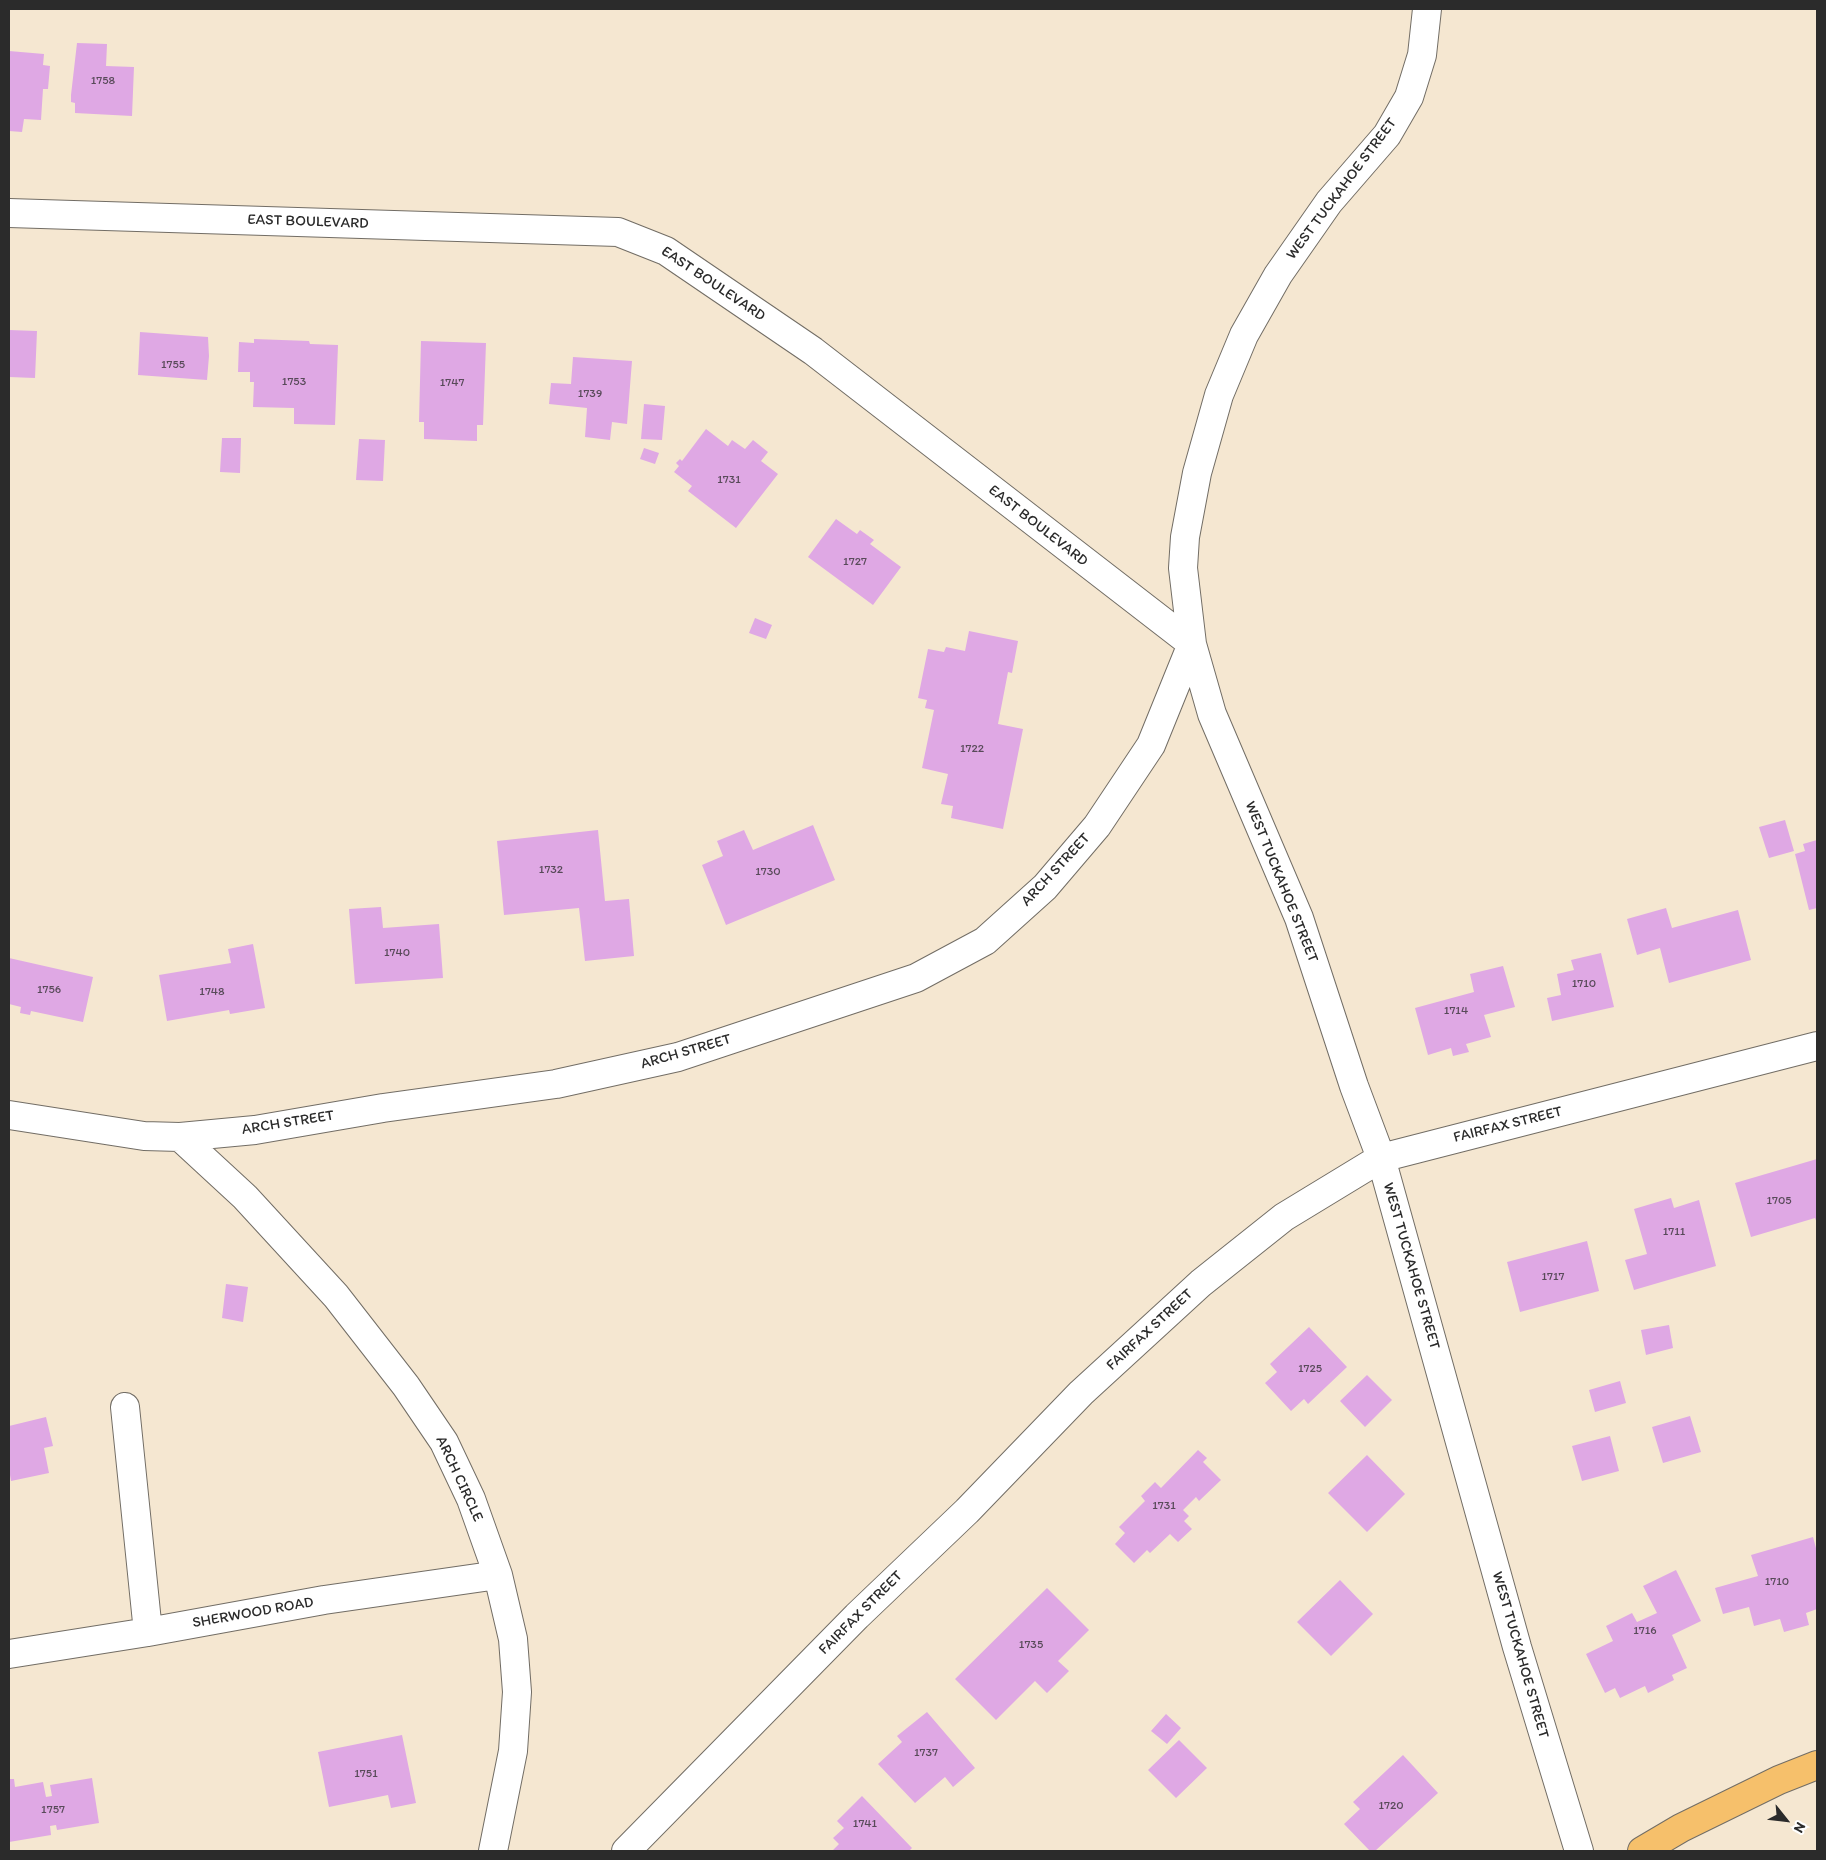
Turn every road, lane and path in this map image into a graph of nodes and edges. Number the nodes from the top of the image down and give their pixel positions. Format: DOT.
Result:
graph roads {
  1 [pos="1427,9"];
  2 [pos="9,214"];
  3 [pos="1192,644"];
  4 [pos="1817,1046"];
  5 [pos="9,1115"];
  6 [pos="180,1136"];
  7 [pos="1381,1158"];
  8 [pos="125,1406"];
  9 [pos="498,1575"];
  10 [pos="148,1632"];
  11 [pos="9,1654"];
  12 [pos="1817,1765"];
  13 [pos="493,1851"];
  14 [pos="626,1851"];
  15 [pos="1579,1851"];
  16 [pos="1642,1851"];
  1 -- 3 [label="street, WEST TUCKAHOE STREET"];
  2 -- 3 [label="street, EAST BOULEVARD"];
  3 -- 6 [label="street, ARCH STREET"];
  3 -- 7 [label="street, WEST TUCKAHOE STREET"];
  4 -- 7 [label="street, FAIRFAX STREET"];
  5 -- 6 [label="street, ARCH STREET"];
  6 -- 9 [label="street, ARCH CIRCLE"];
  7 -- 14 [label="street, FAIRFAX STREET"];
  7 -- 15 [label="street, WEST TUCKAHOE STREET"];
  8 -- 10 [label="street"];
  9 -- 10 [label="street, SHERWOOD ROAD"];
  9 -- 13 [label="street, ARCH CIRCLE"];
  10 -- 11 [label="street, SHERWOOD ROAD"];
  12 -- 16 [label="main road"];
}
